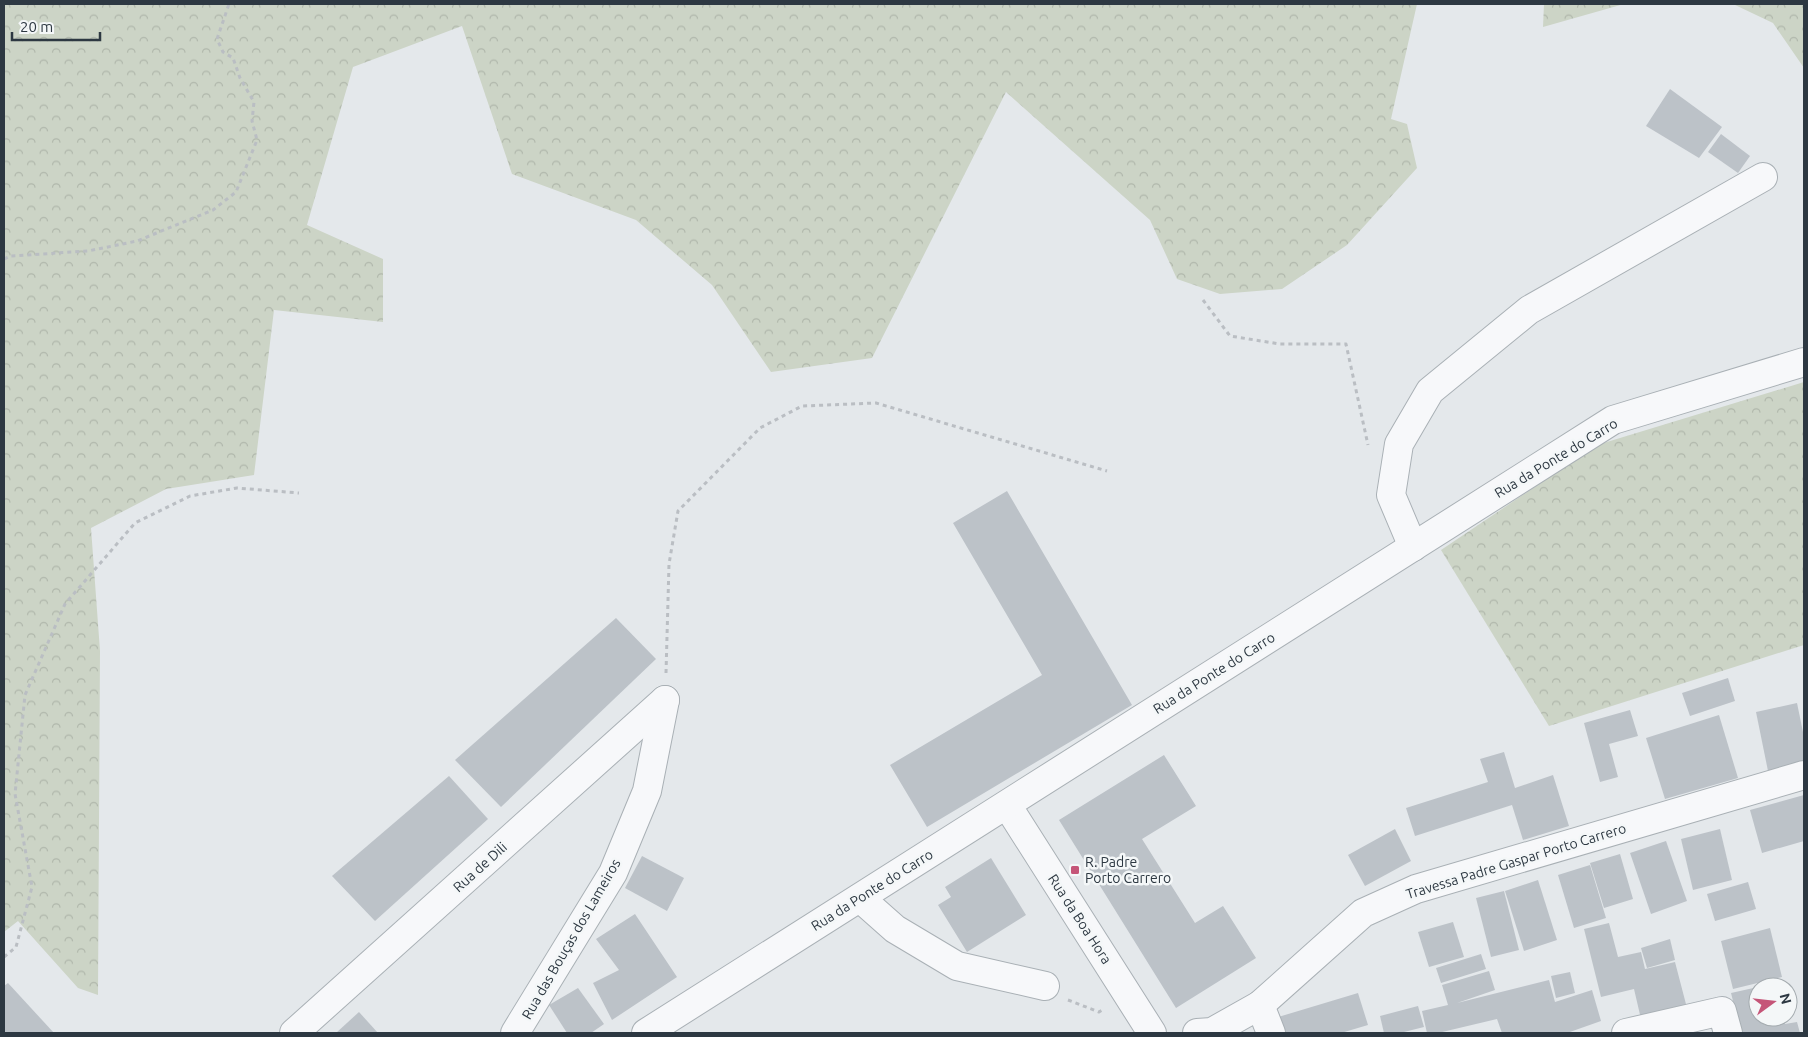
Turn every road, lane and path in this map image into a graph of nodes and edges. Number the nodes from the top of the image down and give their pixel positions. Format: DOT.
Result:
graph roads {
  1 [pos="229,4"];
  2 [pos="1763,177"];
  3 [pos="4,259"];
  4 [pos="1204,300"];
  5 [pos="1804,362"];
  6 [pos="1368,446"];
  7 [pos="1107,472"];
  8 [pos="299,493"];
  9 [pos="1412,547"];
  10 [pos="665,700"];
  11 [pos="1804,775"];
  12 [pos="1006,805"];
  13 [pos="860,898"];
  14 [pos="4,957"];
  15 [pos="1045,986"];
  16 [pos="1128,994"];
  17 [pos="1260,1005"];
  18 [pos="294,1033"];
  19 [pos="515,1033"];
  20 [pos="646,1033"];
  21 [pos="1152,1033"];
  22 [pos="1197,1033"];
  23 [pos="1271,1033"];
  24 [pos="1626,1033"];
  25 [pos="1728,1033"];
  1 -- 3 [label="path"];
  2 -- 9 [label="street"];
  4 -- 6 [label="path"];
  5 -- 9 [label="street, Rua da Ponte do Carro"];
  7 -- 10 [label="path"];
  8 -- 14 [label="path"];
  9 -- 12 [label="street, Rua da Ponte do Carro"];
  10 -- 18 [label="street, Rua de Dili"];
  10 -- 19 [label="street, Rua das Bouças dos Lameiros"];
  11 -- 17 [label="street, Travessa Padre Gaspar Porto Carrero"];
  12 -- 13 [label="street, Rua da Ponte do Carro"];
  12 -- 16 [label="street, Rua da Boa Hora"];
  13 -- 15 [label="street"];
  13 -- 20 [label="street, Rua da Ponte do Carro"];
  15 -- 16 [label="path"];
  16 -- 21 [label="street, Rua da Boa Hora"];
  17 -- 22 [label="street, Travessa Padre Gaspar Porto Carrero"];
  17 -- 23 [label="street"];
  24 -- 25 [label="street"];
}
